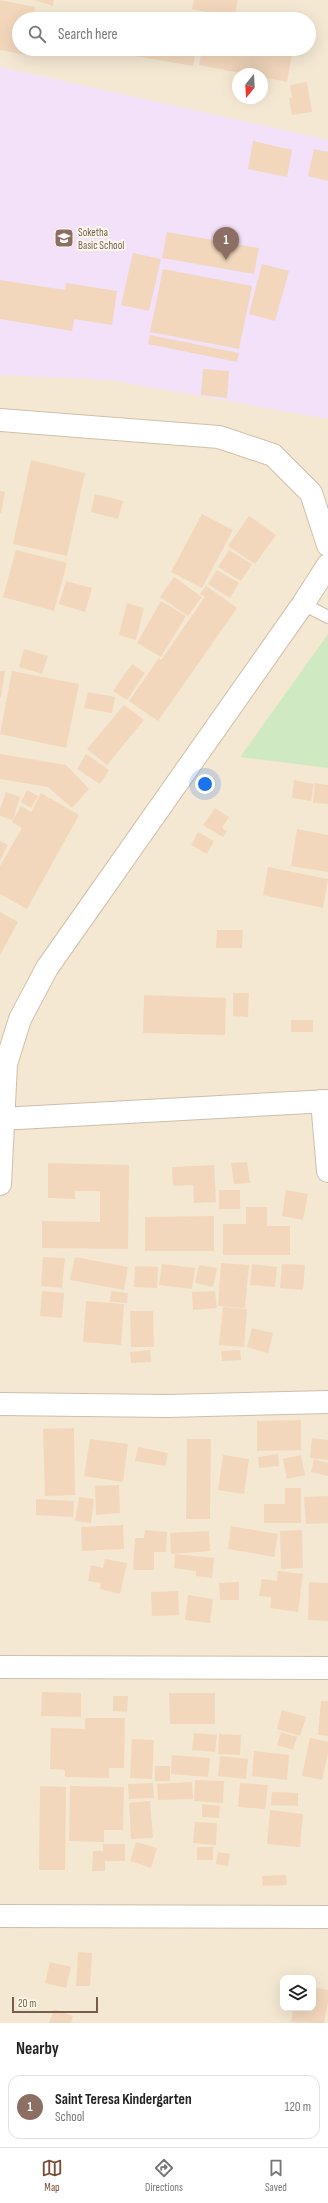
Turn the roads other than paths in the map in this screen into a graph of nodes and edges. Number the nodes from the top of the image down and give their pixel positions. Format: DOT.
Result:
graph roads {
  1 [pos="0,420"];
  2 [pos="328,546"];
  3 [pos="328,565"];
  4 [pos="303,604"];
  5 [pos="328,617"];
  6 [pos="325,1101"];
  7 [pos="2,1119"];
  8 [pos="328,1171"];
  9 [pos="0,1184"];
  10 [pos="328,1402"];
  11 [pos="0,1404"];
  12 [pos="0,1667"];
  13 [pos="328,1668"];
  14 [pos="0,1916"];
  15 [pos="328,1917"];
  1 -- 2 [label="street"];
  3 -- 4 [label="street"];
  4 -- 5 [label="lane"];
  4 -- 7 [label="street"];
  6 -- 7 [label="street"];
  6 -- 8 [label="street"];
  7 -- 9 [label="street"];
  10 -- 11 [label="street"];
  12 -- 13 [label="street"];
  14 -- 15 [label="street"];
}
